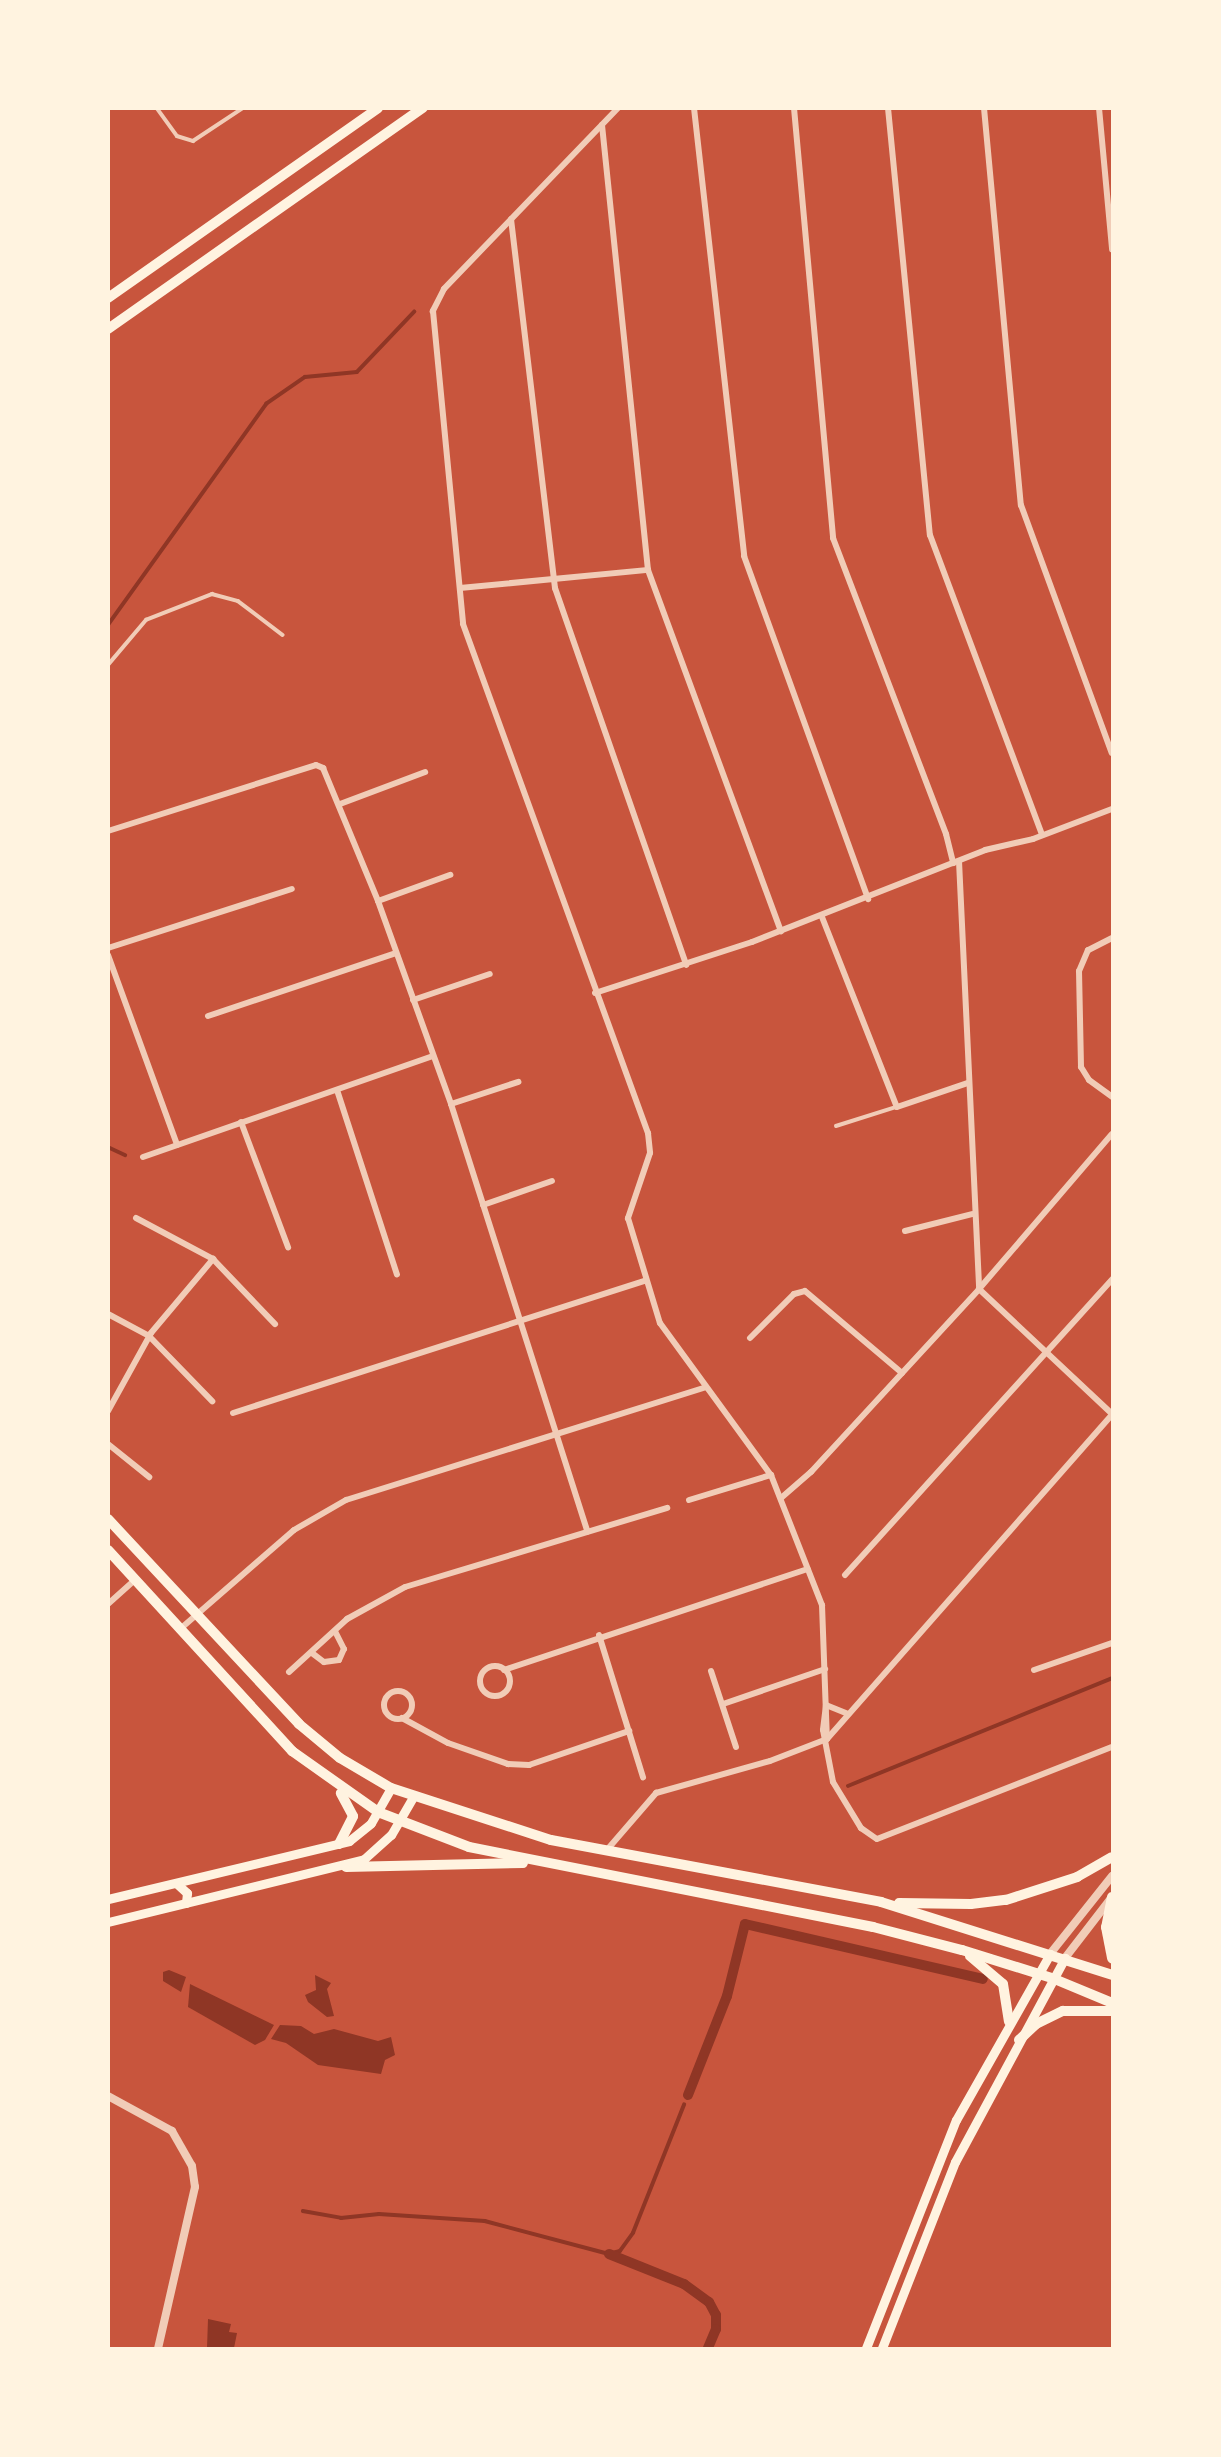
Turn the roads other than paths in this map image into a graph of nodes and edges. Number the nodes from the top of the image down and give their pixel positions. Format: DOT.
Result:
graph roads {
  1 [pos="157,108"];
  2 [pos="243,108"];
  3 [pos="378,108"];
  4 [pos="423,108"];
  5 [pos="618,108"];
  6 [pos="694,108"];
  7 [pos="794,108"];
  8 [pos="888,108"];
  9 [pos="984,108"];
  10 [pos="1099,108"];
  11 [pos="603,125"];
  12 [pos="511,219"];
  13 [pos="1112,249"];
  14 [pos="108,298"];
  15 [pos="108,329"];
  16 [pos="648,570"];
  17 [pos="554,581"];
  18 [pos="460,588"];
  19 [pos="284,635"];
  20 [pos="108,665"];
  21 [pos="1112,752"];
  22 [pos="425,772"];
  23 [pos="340,804"];
  24 [pos="1112,809"];
  25 [pos="108,831"];
  26 [pos="1042,835"];
  27 [pos="956,862"];
  28 [pos="450,875"];
  29 [pos="292,889"];
  30 [pos="868,898"];
  31 [pos="378,901"];
  32 [pos="822,917"];
  33 [pos="781,931"];
  34 [pos="1112,938"];
  35 [pos="108,948"];
  36 [pos="396,953"];
  37 [pos="108,956"];
  38 [pos="686,965"];
  39 [pos="490,974"];
  40 [pos="595,993"];
  41 [pos="413,1000"];
  42 [pos="208,1016"];
  43 [pos="433,1056"];
  44 [pos="517,1082"];
  45 [pos="968,1083"];
  46 [pos="337,1090"];
  47 [pos="1112,1097"];
  48 [pos="451,1104"];
  49 [pos="897,1107"];
  50 [pos="241,1122"];
  51 [pos="836,1126"];
  52 [pos="1112,1134"];
  53 [pos="177,1145"];
  54 [pos="143,1157"];
  55 [pos="552,1181"];
  56 [pos="483,1205"];
  57 [pos="972,1214"];
  58 [pos="136,1218"];
  59 [pos="905,1231"];
  60 [pos="288,1247"];
  61 [pos="213,1259"];
  62 [pos="397,1275"];
  63 [pos="1112,1279"];
  64 [pos="645,1281"];
  65 [pos="979,1289"];
  66 [pos="108,1314"];
  67 [pos="520,1320"];
  68 [pos="275,1324"];
  69 [pos="149,1336"];
  70 [pos="750,1338"];
  71 [pos="1047,1353"];
  72 [pos="902,1373"];
  73 [pos="706,1387"];
  74 [pos="212,1401"];
  75 [pos="108,1411"];
  76 [pos="233,1413"];
  77 [pos="1112,1415"];
  78 [pos="558,1433"];
  79 [pos="108,1444"];
  80 [pos="771,1475"];
  81 [pos="149,1477"];
  82 [pos="781,1498"];
  83 [pos="689,1500"];
  84 [pos="667,1508"];
  85 [pos="108,1519"];
  86 [pos="588,1532"];
  87 [pos="108,1550"];
  88 [pos="808,1569"];
  89 [pos="845,1575"];
  90 [pos="135,1580"];
  91 [pos="108,1604"];
  92 [pos="198,1614"];
  93 [pos="178,1630"];
  94 [pos="335,1632"];
  95 [pos="599,1635"];
  96 [pos="1112,1643"];
  97 [pos="312,1653"];
  98 [pos="825,1669"];
  99 [pos="504,1670"];
  100 [pos="1034,1670"];
  101 [pos="711,1671"];
  102 [pos="289,1672"];
  103 [pos="723,1704"];
  104 [pos="826,1705"];
  105 [pos="846,1713"];
  106 [pos="402,1718"];
  107 [pos="629,1731"];
  108 [pos="827,1739"];
  109 [pos="736,1747"];
  110 [pos="1112,1747"];
  111 [pos="643,1777"];
  112 [pos="334,1785"];
  113 [pos="391,1788"];
  114 [pos="413,1797"];
  115 [pos="378,1812"];
  116 [pos="401,1822"];
  117 [pos="339,1844"];
  118 [pos="606,1851"];
  119 [pos="1112,1857"];
  120 [pos="541,1863"];
  121 [pos="346,1867"];
  122 [pos="1112,1877"];
  123 [pos="176,1883"];
  124 [pos="1112,1897"];
  125 [pos="108,1899"];
  126 [pos="881,1902"];
  127 [pos="186,1903"];
  128 [pos="108,1922"];
  129 [pos="961,1950"];
  130 [pos="1050,1954"];
  131 [pos="1065,1958"];
  132 [pos="1112,1958"];
  133 [pos="1038,1973"];
  134 [pos="1112,1975"];
  135 [pos="1052,1978"];
  136 [pos="1112,2003"];
  137 [pos="1112,2011"];
  138 [pos="1009,2022"];
  139 [pos="1019,2040"];
  140 [pos="108,2096"];
  141 [pos="158,2348"];
  142 [pos="866,2348"];
  143 [pos="882,2348"];
  1 -- 2 [label="lane"];
  3 -- 14 [label="highway"];
  4 -- 15 [label="highway"];
  5 -- 11 [label="street"];
  6 -- 30 [label="street"];
  7 -- 27 [label="street"];
  8 -- 26 [label="street"];
  9 -- 21 [label="street"];
  10 -- 13 [label="street"];
  11 -- 12 [label="street"];
  11 -- 16 [label="street"];
  12 -- 17 [label="street"];
  12 -- 18 [label="street"];
  16 -- 17 [label="street"];
  16 -- 33 [label="street"];
  17 -- 18 [label="street"];
  17 -- 38 [label="street"];
  18 -- 40 [label="street"];
  19 -- 20 [label="lane"];
  22 -- 23 [label="street"];
  23 -- 25 [label="street"];
  23 -- 31 [label="street"];
  24 -- 26 [label="street"];
  26 -- 27 [label="street"];
  27 -- 30 [label="street"];
  27 -- 45 [label="street"];
  28 -- 31 [label="street"];
  29 -- 35 [label="street"];
  30 -- 32 [label="street"];
  31 -- 36 [label="street"];
  32 -- 33 [label="street"];
  32 -- 49 [label="street"];
  33 -- 38 [label="street"];
  34 -- 47 [label="street"];
  36 -- 41 [label="street"];
  36 -- 42 [label="street"];
  37 -- 53 [label="street"];
  38 -- 40 [label="street"];
  39 -- 41 [label="street"];
  40 -- 64 [label="street"];
  41 -- 43 [label="street"];
  43 -- 46 [label="street"];
  43 -- 48 [label="street"];
  44 -- 48 [label="street"];
  45 -- 49 [label="street"];
  45 -- 57 [label="street"];
  46 -- 50 [label="street"];
  46 -- 62 [label="street"];
  48 -- 56 [label="street"];
  49 -- 51 [label="lane"];
  50 -- 53 [label="street"];
  50 -- 60 [label="street"];
  52 -- 65 [label="street"];
  53 -- 54 [label="street"];
  55 -- 56 [label="street"];
  56 -- 67 [label="street"];
  57 -- 59 [label="street"];
  57 -- 65 [label="street"];
  58 -- 61 [label="street"];
  61 -- 68 [label="street"];
  61 -- 69 [label="street"];
  63 -- 71 [label="street"];
  64 -- 67 [label="street"];
  64 -- 73 [label="street"];
  65 -- 71 [label="street"];
  65 -- 72 [label="street"];
  66 -- 69 [label="street"];
  67 -- 76 [label="street"];
  67 -- 78 [label="street"];
  69 -- 74 [label="street"];
  69 -- 75 [label="street"];
  70 -- 72 [label="street"];
  71 -- 77 [label="street"];
  71 -- 89 [label="street"];
  72 -- 82 [label="street"];
  73 -- 78 [label="street"];
  73 -- 80 [label="street"];
  77 -- 105 [label="street"];
  78 -- 86 [label="street"];
  78 -- 92 [label="street"];
  79 -- 81 [label="street"];
  80 -- 82 [label="street"];
  80 -- 83 [label="street"];
  82 -- 88 [label="street"];
  84 -- 86 [label="street"];
  85 -- 92 [label="main road"];
  86 -- 94 [label="street"];
  87 -- 90 [label="main road"];
  88 -- 95 [label="street"];
  88 -- 98 [label="street"];
  90 -- 91 [label="street"];
  90 -- 93 [label="main road"];
  92 -- 93 [label="street"];
  92 -- 113 [label="main road"];
  93 -- 112 [label="main road"];
  94 -- 97 [label="street"];
  94 -- 97 [label="street"];
  95 -- 99 [label="street"];
  95 -- 107 [label="street"];
  96 -- 100 [label="street"];
  97 -- 102 [label="street"];
  98 -- 103 [label="street"];
  98 -- 104 [label="street"];
  99 -- 99 [label="street"];
  101 -- 103 [label="street"];
  103 -- 109 [label="street"];
  104 -- 105 [label="street"];
  104 -- 108 [label="street"];
  105 -- 108 [label="street"];
  106 -- 106 [label="street"];
  106 -- 107 [label="street"];
  107 -- 111 [label="street"];
  108 -- 110 [label="street"];
  108 -- 118 [label="street"];
  112 -- 115 [label="main road"];
  112 -- 117 [label="main road"];
  113 -- 114 [label="main road"];
  113 -- 115 [label="main road"];
  114 -- 116 [label="main road"];
  114 -- 118 [label="main road"];
  115 -- 116 [label="main road"];
  115 -- 117 [label="main road"];
  116 -- 120 [label="main road"];
  116 -- 121 [label="main road"];
  117 -- 123 [label="main road"];
  118 -- 126 [label="main road"];
  119 -- 126 [label="main road"];
  120 -- 121 [label="main road"];
  120 -- 129 [label="main road"];
  121 -- 127 [label="main road"];
  122 -- 130 [label="street"];
  123 -- 125 [label="main road"];
  123 -- 127 [label="main road"];
  124 -- 131 [label="street"];
  124 -- 132 [label="main road"];
  126 -- 130 [label="main road"];
  127 -- 128 [label="main road"];
  129 -- 133 [label="main road"];
  129 -- 138 [label="main road"];
  130 -- 131 [label="main road"];
  130 -- 133 [label="main road"];
  131 -- 134 [label="main road"];
  131 -- 135 [label="main road"];
  133 -- 135 [label="main road"];
  133 -- 138 [label="main road"];
  135 -- 136 [label="main road"];
  135 -- 139 [label="main road"];
  137 -- 139 [label="main road"];
  138 -- 142 [label="main road"];
  139 -- 143 [label="main road"];
  140 -- 141 [label="street"];
}
